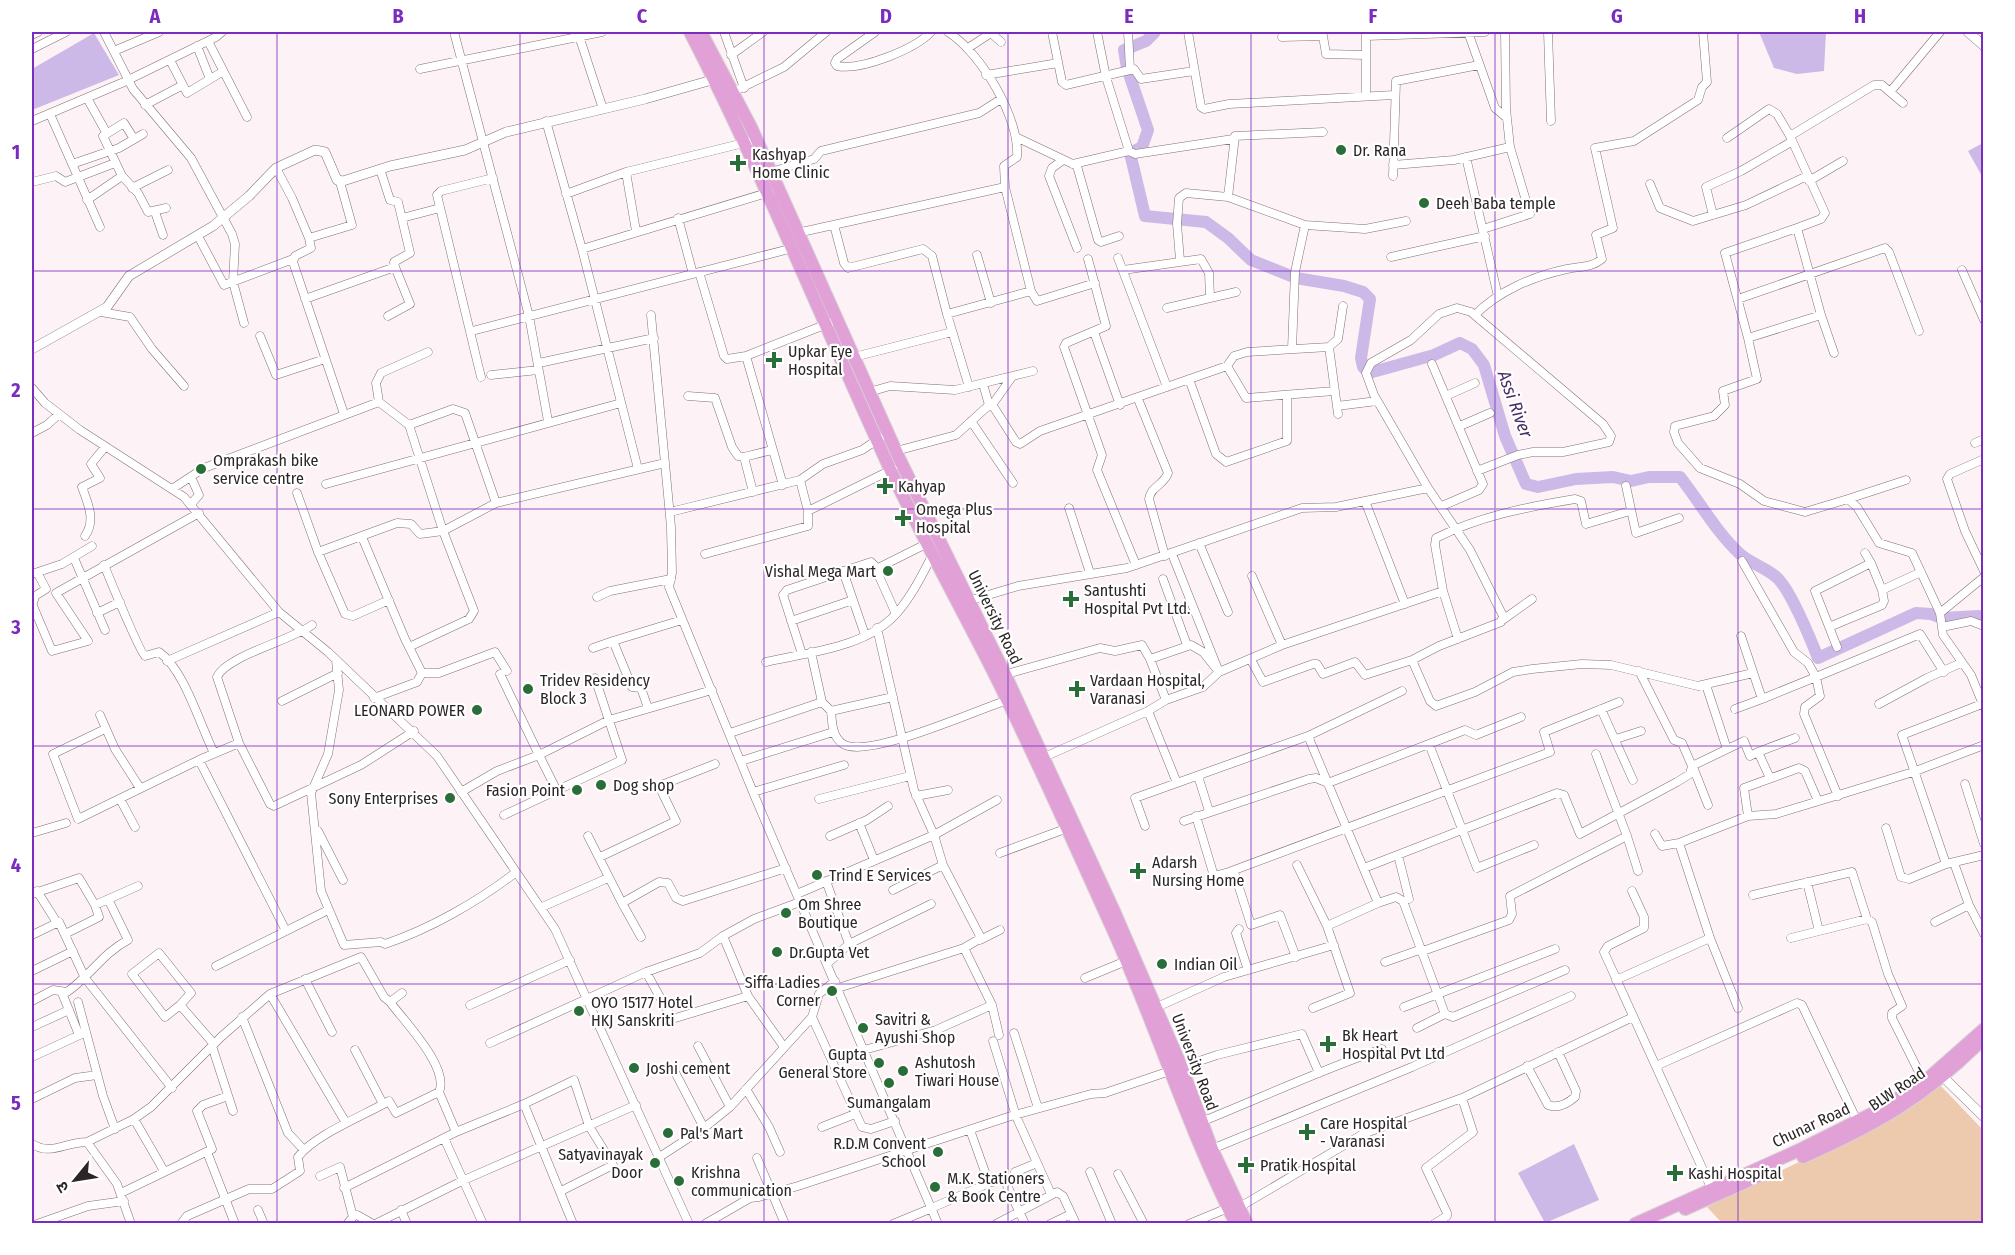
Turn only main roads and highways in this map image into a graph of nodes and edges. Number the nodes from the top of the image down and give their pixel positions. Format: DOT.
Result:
graph roads {
  1 [pos="690,32"];
  2 [pos="701,32"];
  3 [pos="719,78"];
  4 [pos="751,141"];
  5 [pos="773,191"];
  6 [pos="797,247"];
  7 [pos="883,436"];
  8 [pos="897,468"];
  9 [pos="1000,676"];
  10 [pos="1011,699"];
  11 [pos="1983,1029"];
  12 [pos="1983,1039"];
  13 [pos="1177,1069"];
  14 [pos="1941,1074"];
  15 [pos="1713,1192"];
  16 [pos="1233,1208"];
  17 [pos="1236,1224"];
  18 [pos="1246,1224"];
  19 [pos="1635,1224"];
  20 [pos="1653,1224"];
  1 -- 3 [label="main road"];
  2 -- 3 [label="main road, University Road"];
  3 -- 4 [label="main road"];
  3 -- 4 [label="main road, University Road"];
  4 -- 5 [label="main road"];
  4 -- 5 [label="main road, University Road"];
  5 -- 6 [label="main road"];
  5 -- 6 [label="main road, University Road"];
  6 -- 7 [label="main road"];
  6 -- 7 [label="main road, University Road"];
  7 -- 8 [label="main road"];
  7 -- 8 [label="main road, University Road"];
  8 -- 9 [label="main road, University Road"];
  8 -- 9 [label="main road"];
  9 -- 10 [label="main road, University Road"];
  10 -- 13 [label="main road"];
  10 -- 13 [label="main road, University Road"];
  11 -- 14 [label="main road, Chunar Road"];
  12 -- 14 [label="main road, BLW Road"];
  13 -- 16 [label="main road, University Road"];
  13 -- 16 [label="main road"];
  14 -- 15 [label="main road, Chunar Road"];
  14 -- 15 [label="main road, BLW Road"];
  15 -- 19 [label="main road, Chunar Road"];
  15 -- 20 [label="main road, BLW Road"];
  16 -- 17 [label="main road"];
  16 -- 18 [label="main road, University Road"];
}
